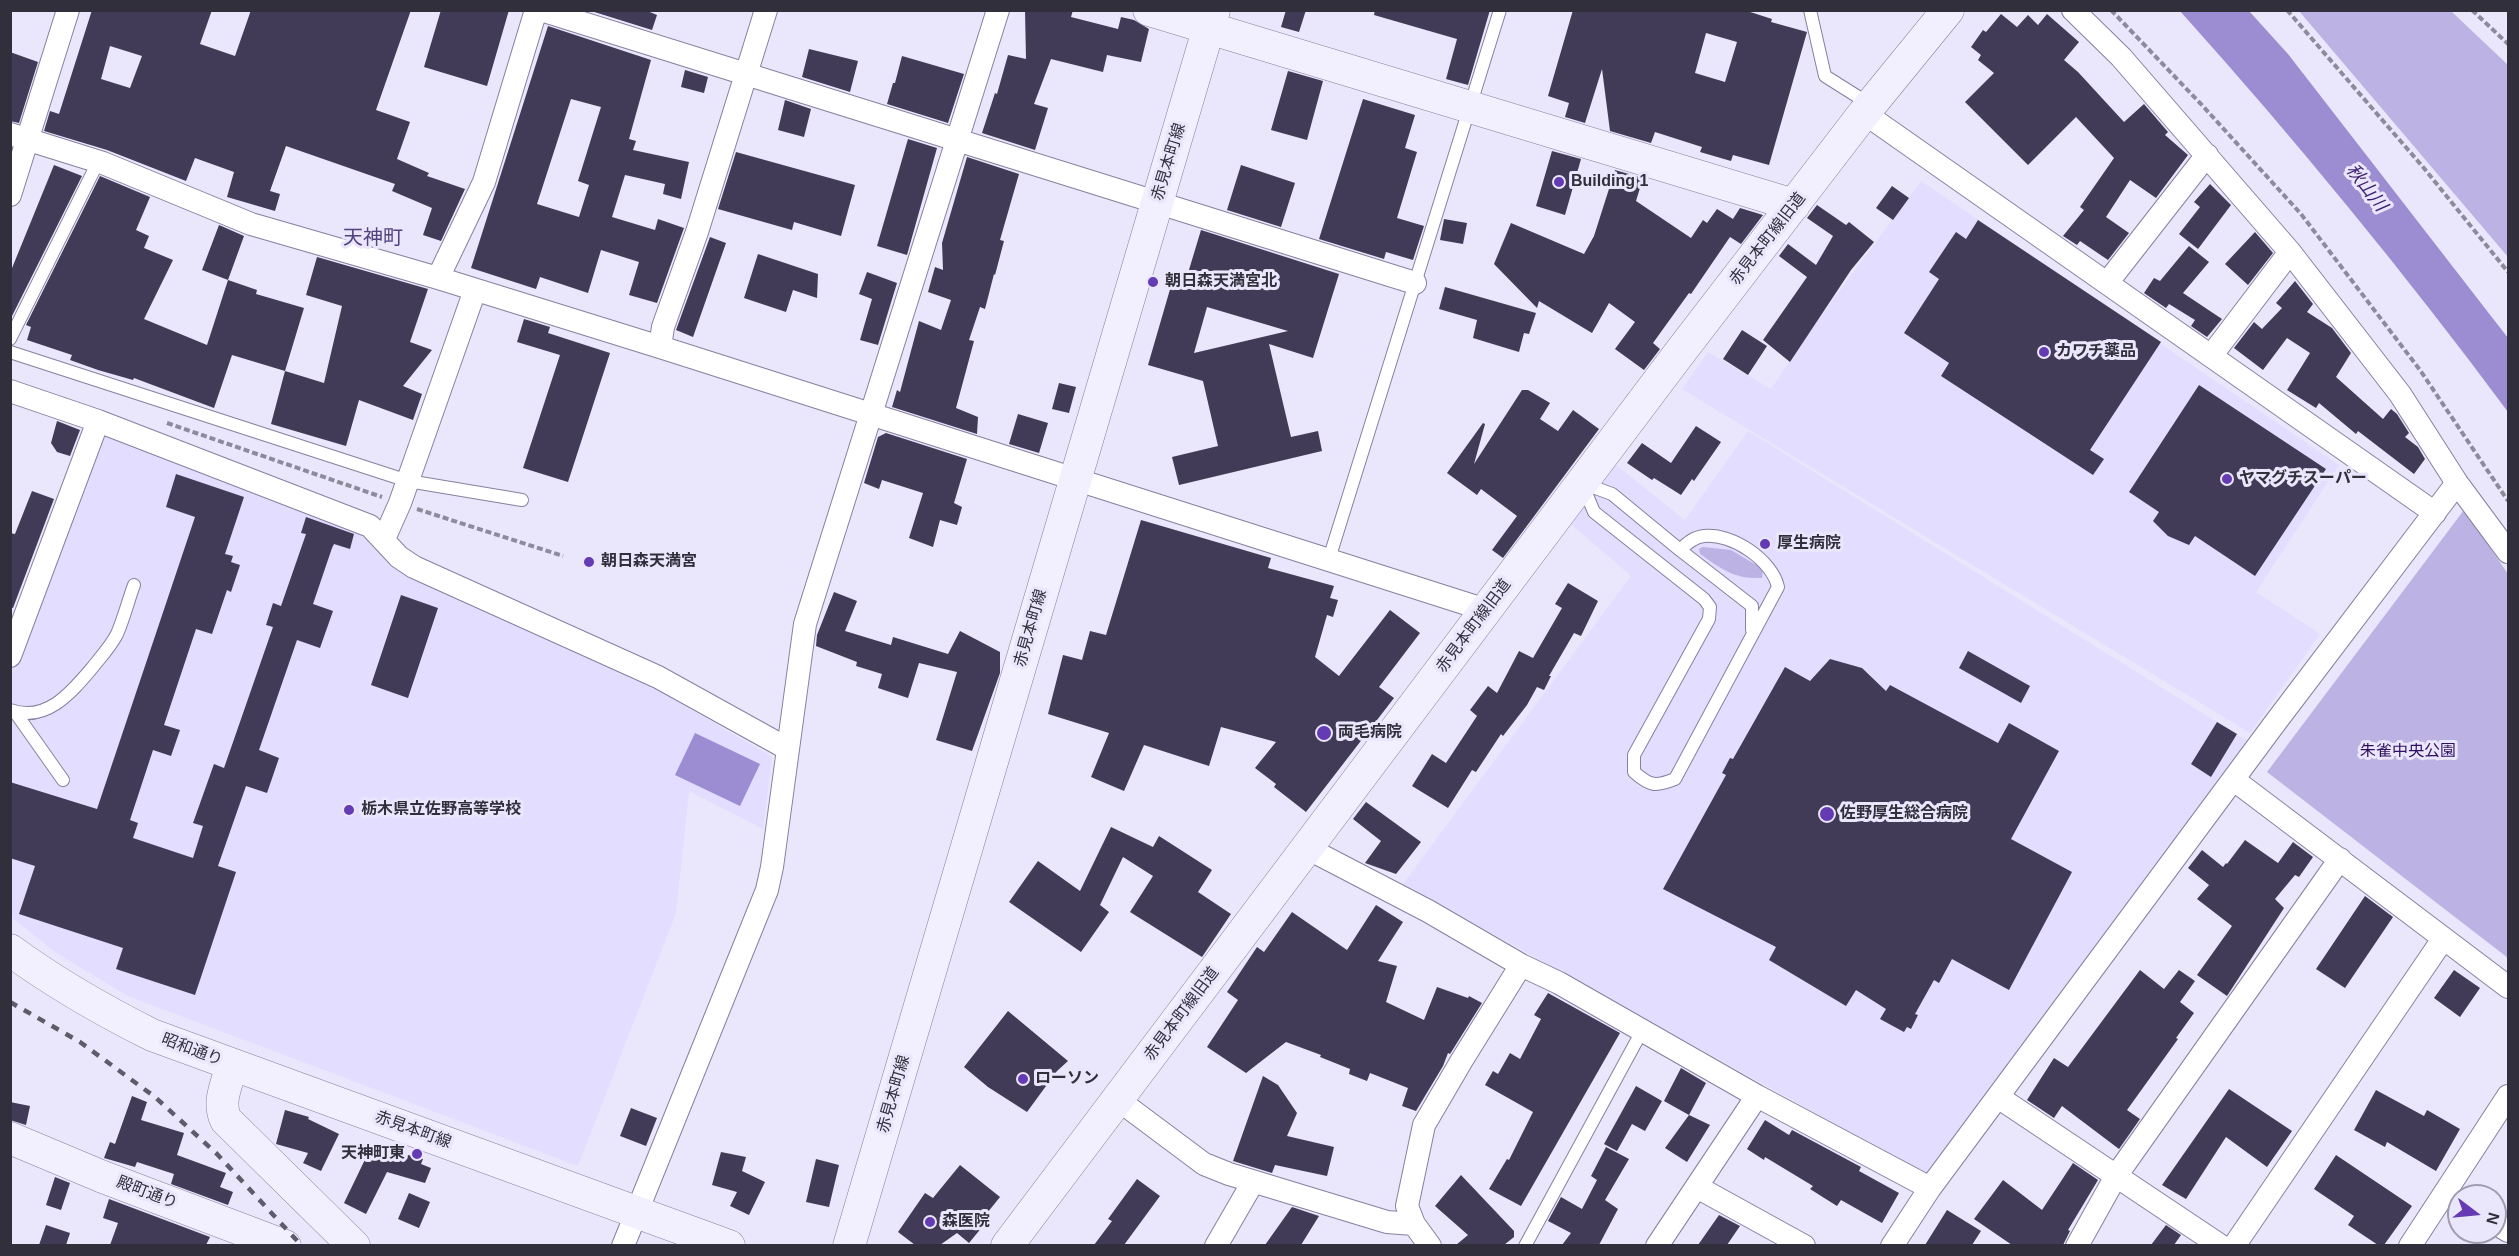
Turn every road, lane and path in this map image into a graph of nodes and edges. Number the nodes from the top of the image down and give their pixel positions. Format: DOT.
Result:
graph roads {
  1 [pos="68,10"];
  2 [pos="536,10"];
  3 [pos="541,10"];
  4 [pos="766,10"];
  5 [pos="998,10"];
  6 [pos="1149,10"];
  7 [pos="1500,10"];
  8 [pos="1810,10"];
  9 [pos="1948,10"];
  10 [pos="2073,10"];
  11 [pos="2111,10"];
  12 [pos="2287,10"];
  13 [pos="2472,10"];
  14 [pos="1212,19"];
  15 [pos="2508,44"];
  16 [pos="746,74"];
  17 [pos="1469,108"];
  18 [pos="1867,109"];
  19 [pos="19,137"];
  20 [pos="957,140"];
  21 [pos="2207,155"];
  22 [pos="98,162"];
  23 [pos="10,195"];
  24 [pos="1157,202"];
  25 [pos="1794,205"];
  26 [pos="2290,252"];
  27 [pos="2508,272"];
  28 [pos="438,278"];
  29 [pos="1414,283"];
  30 [pos="2107,283"];
  31 [pos="475,290"];
  32 [pos="10,339"];
  33 [pos="660,347"];
  34 [pos="10,352"];
  35 [pos="2211,356"];
  36 [pos="10,391"];
  37 [pos="871,415"];
  38 [pos="98,421"];
  39 [pos="166,423"];
  40 [pos="1074,479"];
  41 [pos="408,481"];
  42 [pos="1582,483"];
  43 [pos="2457,483"];
  44 [pos="522,500"];
  45 [pos="2508,501"];
  46 [pos="400,503"];
  47 [pos="2435,513"];
  48 [pos="384,539"];
  49 [pos="1680,550"];
  50 [pos="2508,552"];
  51 [pos="563,556"];
  52 [pos="1329,559"];
  53 [pos="134,585"];
  54 [pos="1486,610"];
  55 [pos="1752,632"];
  56 [pos="10,656"];
  57 [pos="13,711"];
  58 [pos="788,749"];
  59 [pos="63,780"];
  60 [pos="2234,780"];
  61 [pos="1307,848"];
  62 [pos="2340,859"];
  63 [pos="2443,939"];
  64 [pos="10,950"];
  65 [pos="1521,965"];
  66 [pos="2508,987"];
  67 [pos="1642,1031"];
  68 [pos="232,1065"];
  69 [pos="1757,1096"];
  70 [pos="1998,1097"];
  71 [pos="1117,1099"];
  72 [pos="2506,1103"];
  73 [pos="10,1138"];
  74 [pos="2116,1176"];
  75 [pos="1253,1182"];
  76 [pos="2459,1184"];
  77 [pos="1697,1187"];
  78 [pos="1930,1188"];
  79 [pos="2447,1202"];
  80 [pos="638,1211"];
  81 [pos="1414,1224"];
  82 [pos="1794,1243"];
  83 [pos="285,1245"];
  84 [pos="354,1245"];
  85 [pos="623,1245"];
  86 [pos="729,1245"];
  87 [pos="849,1245"];
  88 [pos="1007,1245"];
  89 [pos="1216,1245"];
  90 [pos="1430,1245"];
  91 [pos="1525,1245"];
  92 [pos="1657,1245"];
  93 [pos="1892,1245"];
  94 [pos="2077,1245"];
  95 [pos="2221,1245"];
  96 [pos="2235,1245"];
  97 [pos="2410,1245"];
  1 -- 19 [label="street"];
  2 -- 28 [label="street"];
  3 -- 16 [label="street"];
  4 -- 16 [label="street"];
  5 -- 20 [label="street"];
  6 -- 14 [label="street"];
  7 -- 17 [label="lane"];
  8 -- 18 [label="lane"];
  9 -- 18 [label="street, 赤見本町線旧道"];
  10 -- 21 [label="street"];
  11 -- 45 [label="path"];
  12 -- 27 [label="path"];
  13 -- 15 [label="path"];
  14 -- 17 [label="street"];
  14 -- 24 [label="street, 赤見本町線"];
  16 -- 20 [label="street"];
  16 -- 33 [label="street"];
  17 -- 25 [label="street"];
  17 -- 29 [label="lane"];
  18 -- 25 [label="street, 赤見本町線旧道"];
  18 -- 30 [label="street"];
  19 -- 22 [label="street"];
  19 -- 23 [label="street"];
  20 -- 24 [label="street"];
  20 -- 37 [label="street"];
  21 -- 26 [label="street"];
  21 -- 30 [label="street"];
  22 -- 28 [label="street"];
  22 -- 32 [label="lane"];
  24 -- 29 [label="street"];
  24 -- 40 [label="street, 赤見本町線"];
  25 -- 42 [label="street, 赤見本町線旧道"];
  26 -- 35 [label="street"];
  26 -- 43 [label="street"];
  28 -- 31 [label="street"];
  29 -- 52 [label="lane"];
  30 -- 35 [label="street"];
  31 -- 33 [label="street"];
  31 -- 41 [label="street"];
  33 -- 37 [label="street"];
  34 -- 41 [label="lane"];
  35 -- 47 [label="street"];
  36 -- 38 [label="street"];
  37 -- 40 [label="street"];
  37 -- 58 [label="street"];
  38 -- 48 [label="street"];
  38 -- 56 [label="street"];
  39 -- 46 [label="path"];
  40 -- 52 [label="street"];
  40 -- 87 [label="street, 赤見本町線"];
  41 -- 44 [label="lane"];
  41 -- 46 [label="street"];
  42 -- 49 [label="lane"];
  42 -- 54 [label="street, 赤見本町線旧道"];
  42 -- 55 [label="lane"];
  43 -- 47 [label="street"];
  43 -- 50 [label="street"];
  46 -- 48 [label="street"];
  46 -- 51 [label="path"];
  47 -- 60 [label="street"];
  48 -- 58 [label="street"];
  49 -- 55 [label="lane"];
  49 -- 55 [label="lane"];
  52 -- 54 [label="street"];
  53 -- 57 [label="lane"];
  54 -- 61 [label="street, 赤見本町線旧道"];
  57 -- 59 [label="lane"];
  58 -- 80 [label="street"];
  60 -- 62 [label="street"];
  60 -- 70 [label="street"];
  61 -- 65 [label="street"];
  61 -- 71 [label="street, 赤見本町線旧道"];
  62 -- 63 [label="street"];
  62 -- 74 [label="street"];
  63 -- 66 [label="street"];
  63 -- 96 [label="street"];
  64 -- 68 [label="street, 昭和通り"];
  65 -- 67 [label="street"];
  65 -- 81 [label="street"];
  67 -- 69 [label="street"];
  67 -- 91 [label="lane"];
  68 -- 80 [label="street, 赤見本町線"];
  68 -- 84 [label="street, 昭和通り"];
  69 -- 77 [label="street"];
  69 -- 78 [label="street"];
  70 -- 74 [label="street"];
  70 -- 78 [label="street"];
  71 -- 75 [label="street"];
  71 -- 88 [label="street, 赤見本町線旧道"];
  72 -- 76 [label="street"];
  73 -- 83 [label="street, 殿町通り"];
  74 -- 94 [label="street"];
  74 -- 95 [label="street"];
  75 -- 81 [label="street"];
  75 -- 89 [label="street"];
  77 -- 82 [label="street"];
  77 -- 92 [label="street"];
  78 -- 93 [label="street"];
  79 -- 97 [label="street"];
  80 -- 85 [label="street"];
  80 -- 86 [label="street, 赤見本町線"];
  81 -- 90 [label="street"];
}
